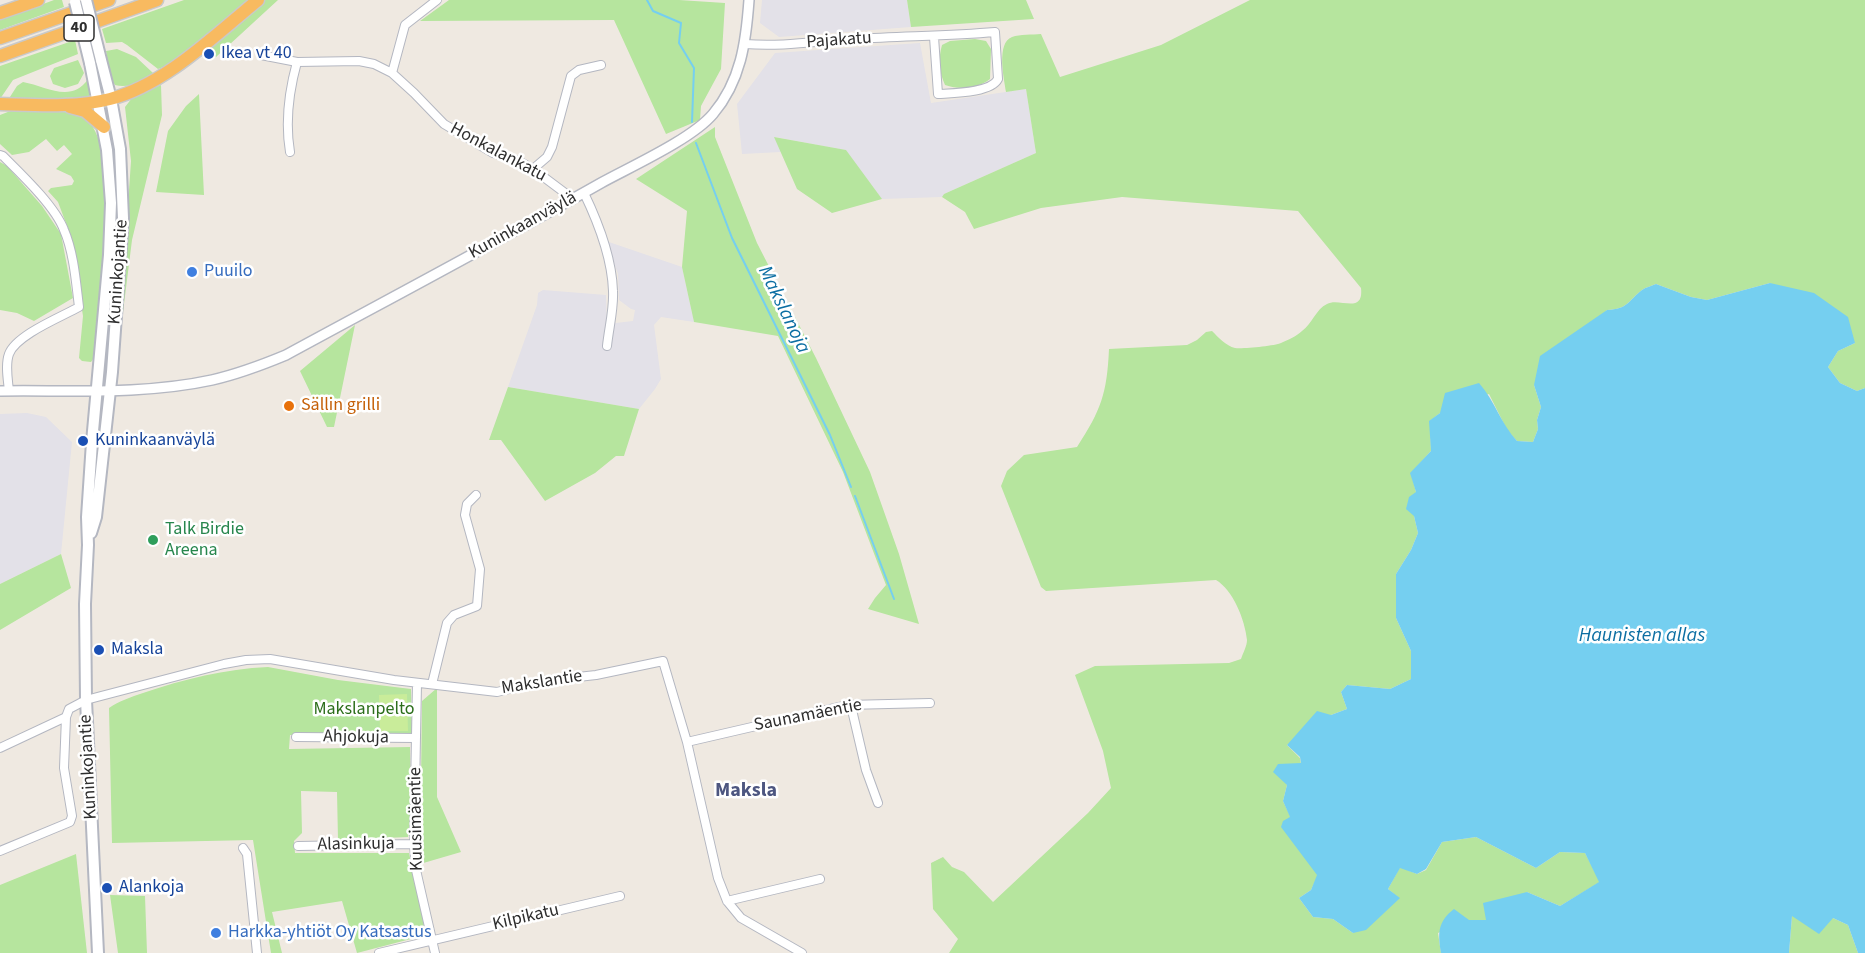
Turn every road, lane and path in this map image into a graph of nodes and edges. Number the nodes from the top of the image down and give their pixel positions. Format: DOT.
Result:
graph roads {
  1 [pos="38,0"];
  2 [pos="75,0"];
  3 [pos="87,0"];
  4 [pos="109,0"];
  5 [pos="158,0"];
  6 [pos="258,0"];
  7 [pos="437,0"];
  8 [pos="749,0"];
  9 [pos="0,14"];
  10 [pos="934,37"];
  11 [pos="0,38"];
  12 [pos="745,44"];
  13 [pos="261,55"];
  14 [pos="0,56"];
  15 [pos="96,61"];
  16 [pos="297,62"];
  17 [pos="601,65"];
  18 [pos="392,73"];
  19 [pos="105,100"];
  20 [pos="0,104"];
  21 [pos="63,105"];
  22 [pos="104,127"];
  23 [pos="290,152"];
  24 [pos="0,155"];
  25 [pos="533,169"];
  26 [pos="584,193"];
  27 [pos="573,199"];
  28 [pos="608,346"];
  29 [pos="96,390"];
  30 [pos="110,390"];
  31 [pos="4,391"];
  32 [pos="476,495"];
  33 [pos="88,545"];
  34 [pos="417,683"];
  35 [pos="432,684"];
  36 [pos="86,700"];
  37 [pos="930,704"];
  38 [pos="847,705"];
  39 [pos="66,717"];
  40 [pos="296,737"];
  41 [pos="416,738"];
  42 [pos="687,742"];
  43 [pos="0,748"];
  44 [pos="878,803"];
  45 [pos="414,844"];
  46 [pos="298,846"];
  47 [pos="243,848"];
  48 [pos="0,851"];
  49 [pos="820,879"];
  50 [pos="620,896"];
  51 [pos="727,901"];
  52 [pos="432,940"];
  53 [pos="98,953"];
  54 [pos="257,953"];
  55 [pos="379,953"];
  56 [pos="435,953"];
  57 [pos="802,953"];
  1 -- 9 [label="highway"];
  2 -- 15 [label="main road, Kuninkojantie, bridge"];
  3 -- 15 [label="main road, Kuninkojantie, bridge"];
  4 -- 11 [label="highway, 40"];
  5 -- 14 [label="highway, 40"];
  6 -- 19 [label="highway"];
  7 -- 18 [label="street"];
  8 -- 12 [label="street, Kuninkaanväylä"];
  10 -- 10 [label="street, Pajakatu"];
  10 -- 12 [label="street, Pajakatu"];
  12 -- 26 [label="street, Kuninkaanväylä"];
  13 -- 16 [label="street, Honkalankatu"];
  15 -- 19 [label="main road, Kuninkojantie"];
  16 -- 18 [label="street, Honkalankatu"];
  16 -- 23 [label="street"];
  17 -- 25 [label="street"];
  18 -- 25 [label="street, Honkalankatu"];
  19 -- 21 [label="highway"];
  19 -- 22 [label="main road, Kuninkojantie"];
  19 -- 30 [label="main road, Kuninkojantie"];
  20 -- 21 [label="highway"];
  21 -- 22 [label="highway"];
  22 -- 29 [label="main road, Kuninkojantie"];
  24 -- 31 [label="street"];
  25 -- 27 [label="street, Honkalankatu"];
  26 -- 27 [label="street, Kuninkaanväylä"];
  26 -- 28 [label="street"];
  27 -- 30 [label="street, Kuninkaanväylä"];
  29 -- 30 [label="street, Kuninkaanväylä"];
  29 -- 31 [label="street, Kuninkaanväylä"];
  29 -- 33 [label="main road, Kuninkojantie"];
  30 -- 33 [label="main road, Kuninkojantie"];
  32 -- 35 [label="street"];
  33 -- 36 [label="main road, Kuninkojantie"];
  34 -- 35 [label="street, Makslantie"];
  34 -- 36 [label="street, Makslantie"];
  34 -- 41 [label="street, Kuusimäentie"];
  35 -- 42 [label="street, Makslantie"];
  36 -- 39 [label="street"];
  36 -- 53 [label="main road, Kuninkojantie"];
  37 -- 38 [label="street, Saunamäentie"];
  38 -- 42 [label="street, Saunamäentie"];
  38 -- 44 [label="street"];
  39 -- 43 [label="street"];
  39 -- 48 [label="street"];
  40 -- 41 [label="street, Ahjokuja"];
  41 -- 45 [label="street, Kuusimäentie"];
  42 -- 51 [label="street, Makslantie"];
  45 -- 46 [label="street, Alasinkuja"];
  45 -- 52 [label="street, Kuusimäentie"];
  47 -- 54 [label="street"];
  49 -- 51 [label="street"];
  50 -- 52 [label="street, Kilpikatu"];
  51 -- 57 [label="street, Makslantie"];
  52 -- 55 [label="street, Kilpikatu"];
  52 -- 56 [label="street, Kuusimäentie"];
}
